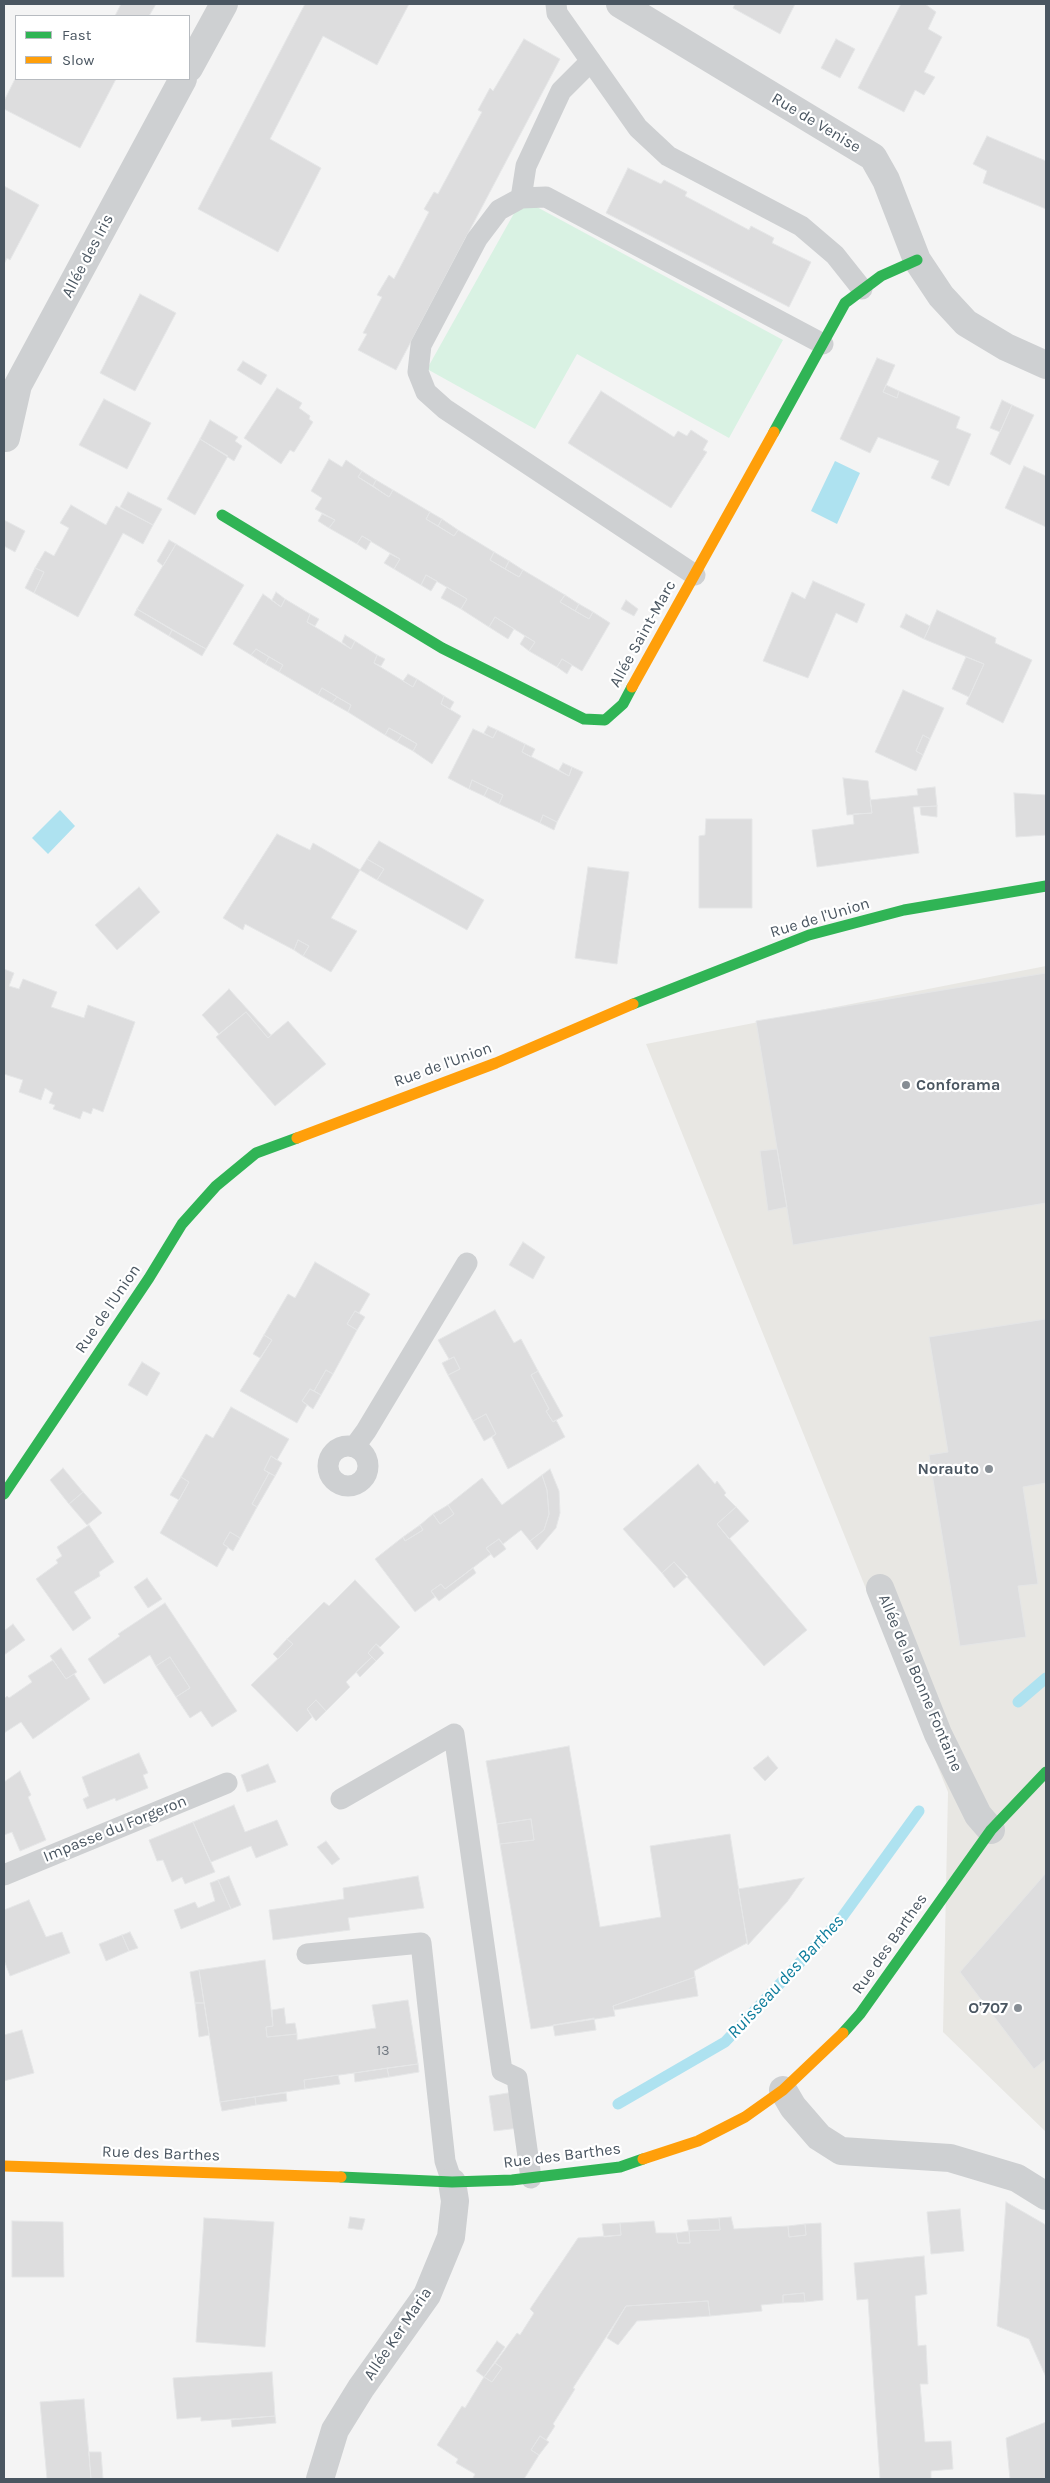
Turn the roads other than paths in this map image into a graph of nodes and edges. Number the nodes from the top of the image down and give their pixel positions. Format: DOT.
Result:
graph roads {
  1 [pos="224,4"];
  2 [pos="556,4"];
  3 [pos="620,4"];
  4 [pos="590,61"];
  5 [pos="190,66"];
  6 [pos="182,80"];
  7 [pos="522,198"];
  8 [pos="917,260"];
  9 [pos="862,289"];
  10 [pos="823,344"];
  11 [pos="1046,365"];
  12 [pos="6,438"];
  13 [pos="222,515"];
  14 [pos="695,575"];
  15 [pos="1046,886"];
  16 [pos="467,1263"];
  17 [pos="355,1446"];
  18 [pos="4,1494"];
  19 [pos="880,1588"];
  20 [pos="1046,1772"];
  21 [pos="227,1783"];
  22 [pos="341,1799"];
  23 [pos="991,1830"];
  24 [pos="4,1875"];
  25 [pos="307,1954"];
  26 [pos="783,2090"];
  27 [pos="4,2166"];
  28 [pos="531,2178"];
  29 [pos="452,2182"];
  30 [pos="1046,2196"];
  31 [pos="320,2479"];
  1 -- 5 [label="street"];
  2 -- 4 [label="lane"];
  3 -- 8 [label="street, Rue de Venise"];
  4 -- 7 [label="lane"];
  4 -- 9 [label="lane"];
  6 -- 12 [label="street, Allée des Iris"];
  7 -- 10 [label="lane"];
  7 -- 14 [label="lane"];
  8 -- 9 [label="street, Allée Saint-Marc"];
  8 -- 11 [label="street, Rue de Venise"];
  9 -- 10 [label="street, Allée Saint-Marc"];
  10 -- 14 [label="street, Allée Saint-Marc"];
  13 -- 14 [label="street, Allée Saint-Marc"];
  15 -- 18 [label="street, Rue de l'Union"];
  16 -- 17 [label="lane"];
  19 -- 23 [label="street, Allée de la Bonne Fontaine"];
  20 -- 23 [label="street, Rue des Barthes"];
  21 -- 24 [label="lane, Impasse du Forgeron"];
  22 -- 28 [label="lane"];
  23 -- 26 [label="street, Rue des Barthes"];
  25 -- 29 [label="lane"];
  26 -- 28 [label="street, Rue des Barthes"];
  26 -- 30 [label="street"];
  27 -- 29 [label="street, Rue des Barthes"];
  28 -- 29 [label="street, Rue des Barthes"];
  29 -- 31 [label="street, Allée Ker Maria"];
}
